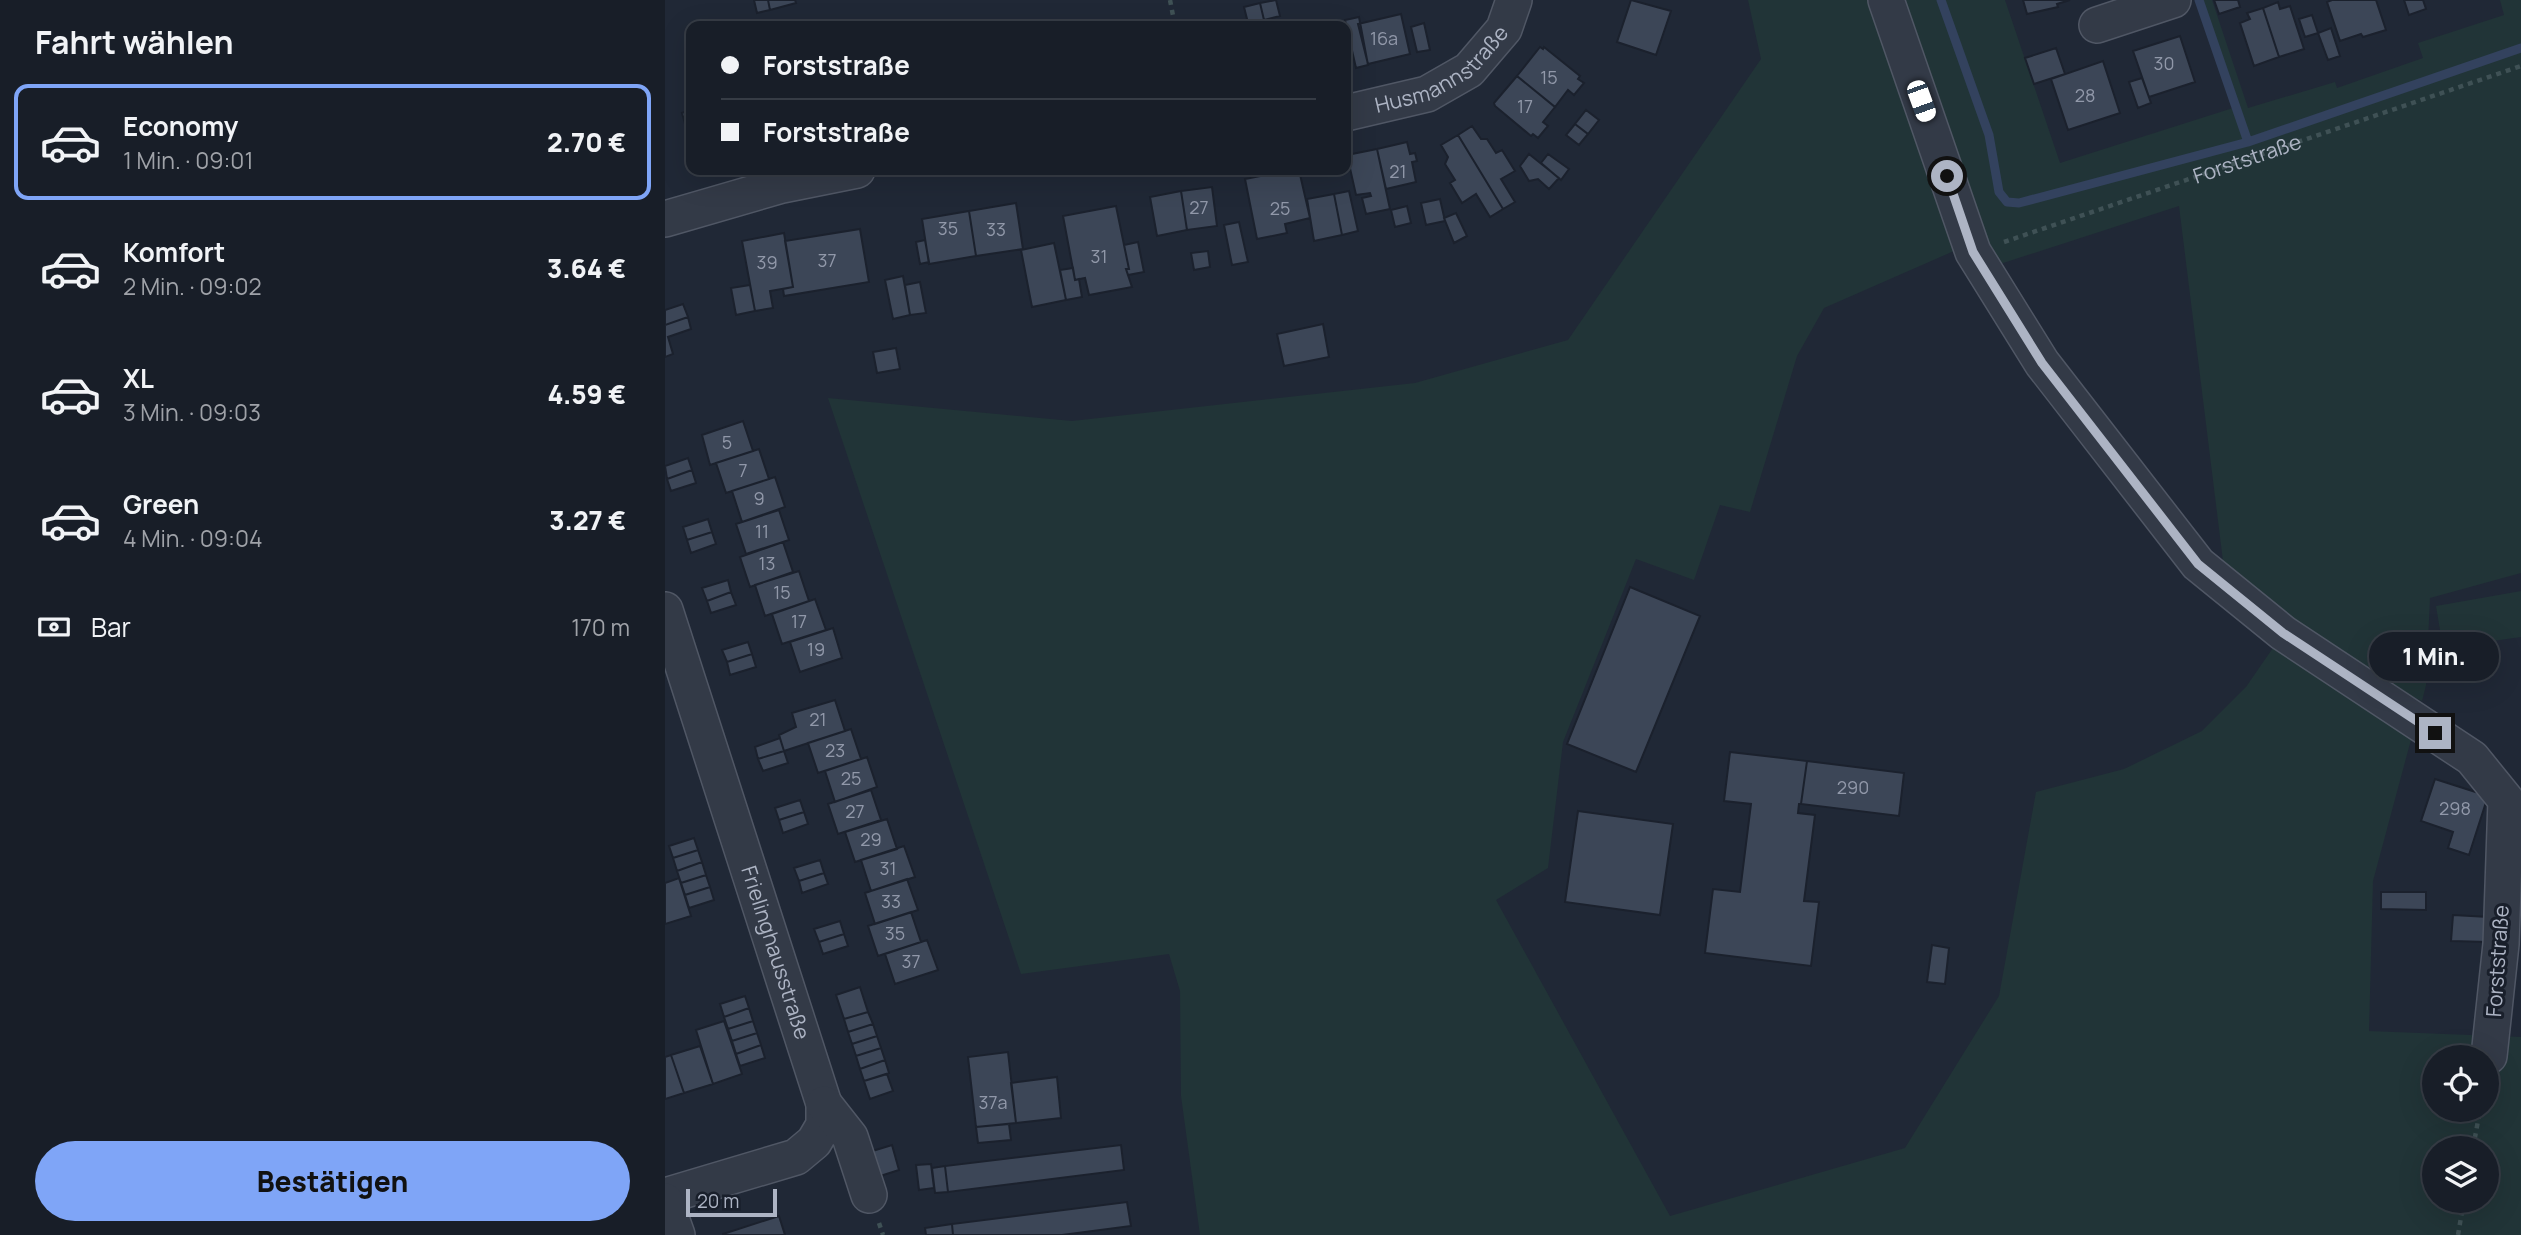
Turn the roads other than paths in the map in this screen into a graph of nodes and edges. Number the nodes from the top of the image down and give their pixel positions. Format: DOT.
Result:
graph roads {
  1 [pos="1514,0"];
  2 [pos="1886,0"];
  3 [pos="2173,0"];
  4 [pos="2097,25"];
  5 [pos="1351,112"];
  6 [pos="834,175"];
  7 [pos="665,219"];
  8 [pos="665,610"];
  9 [pos="2490,1045"];
  10 [pos="824,1104"];
  11 [pos="869,1195"];
  12 [pos="665,1198"];
  13 [pos="677,1235"];
  1 -- 5 [label="street, Husmannstraße"];
  2 -- 9 [label="street, Forststraße"];
  3 -- 4 [label="street"];
  6 -- 7 [label="street"];
  8 -- 10 [label="street, Frielinghausstraße"];
  10 -- 11 [label="street"];
  10 -- 12 [label="street, Frielinghausstraße"];
  12 -- 13 [label="street"];
}
